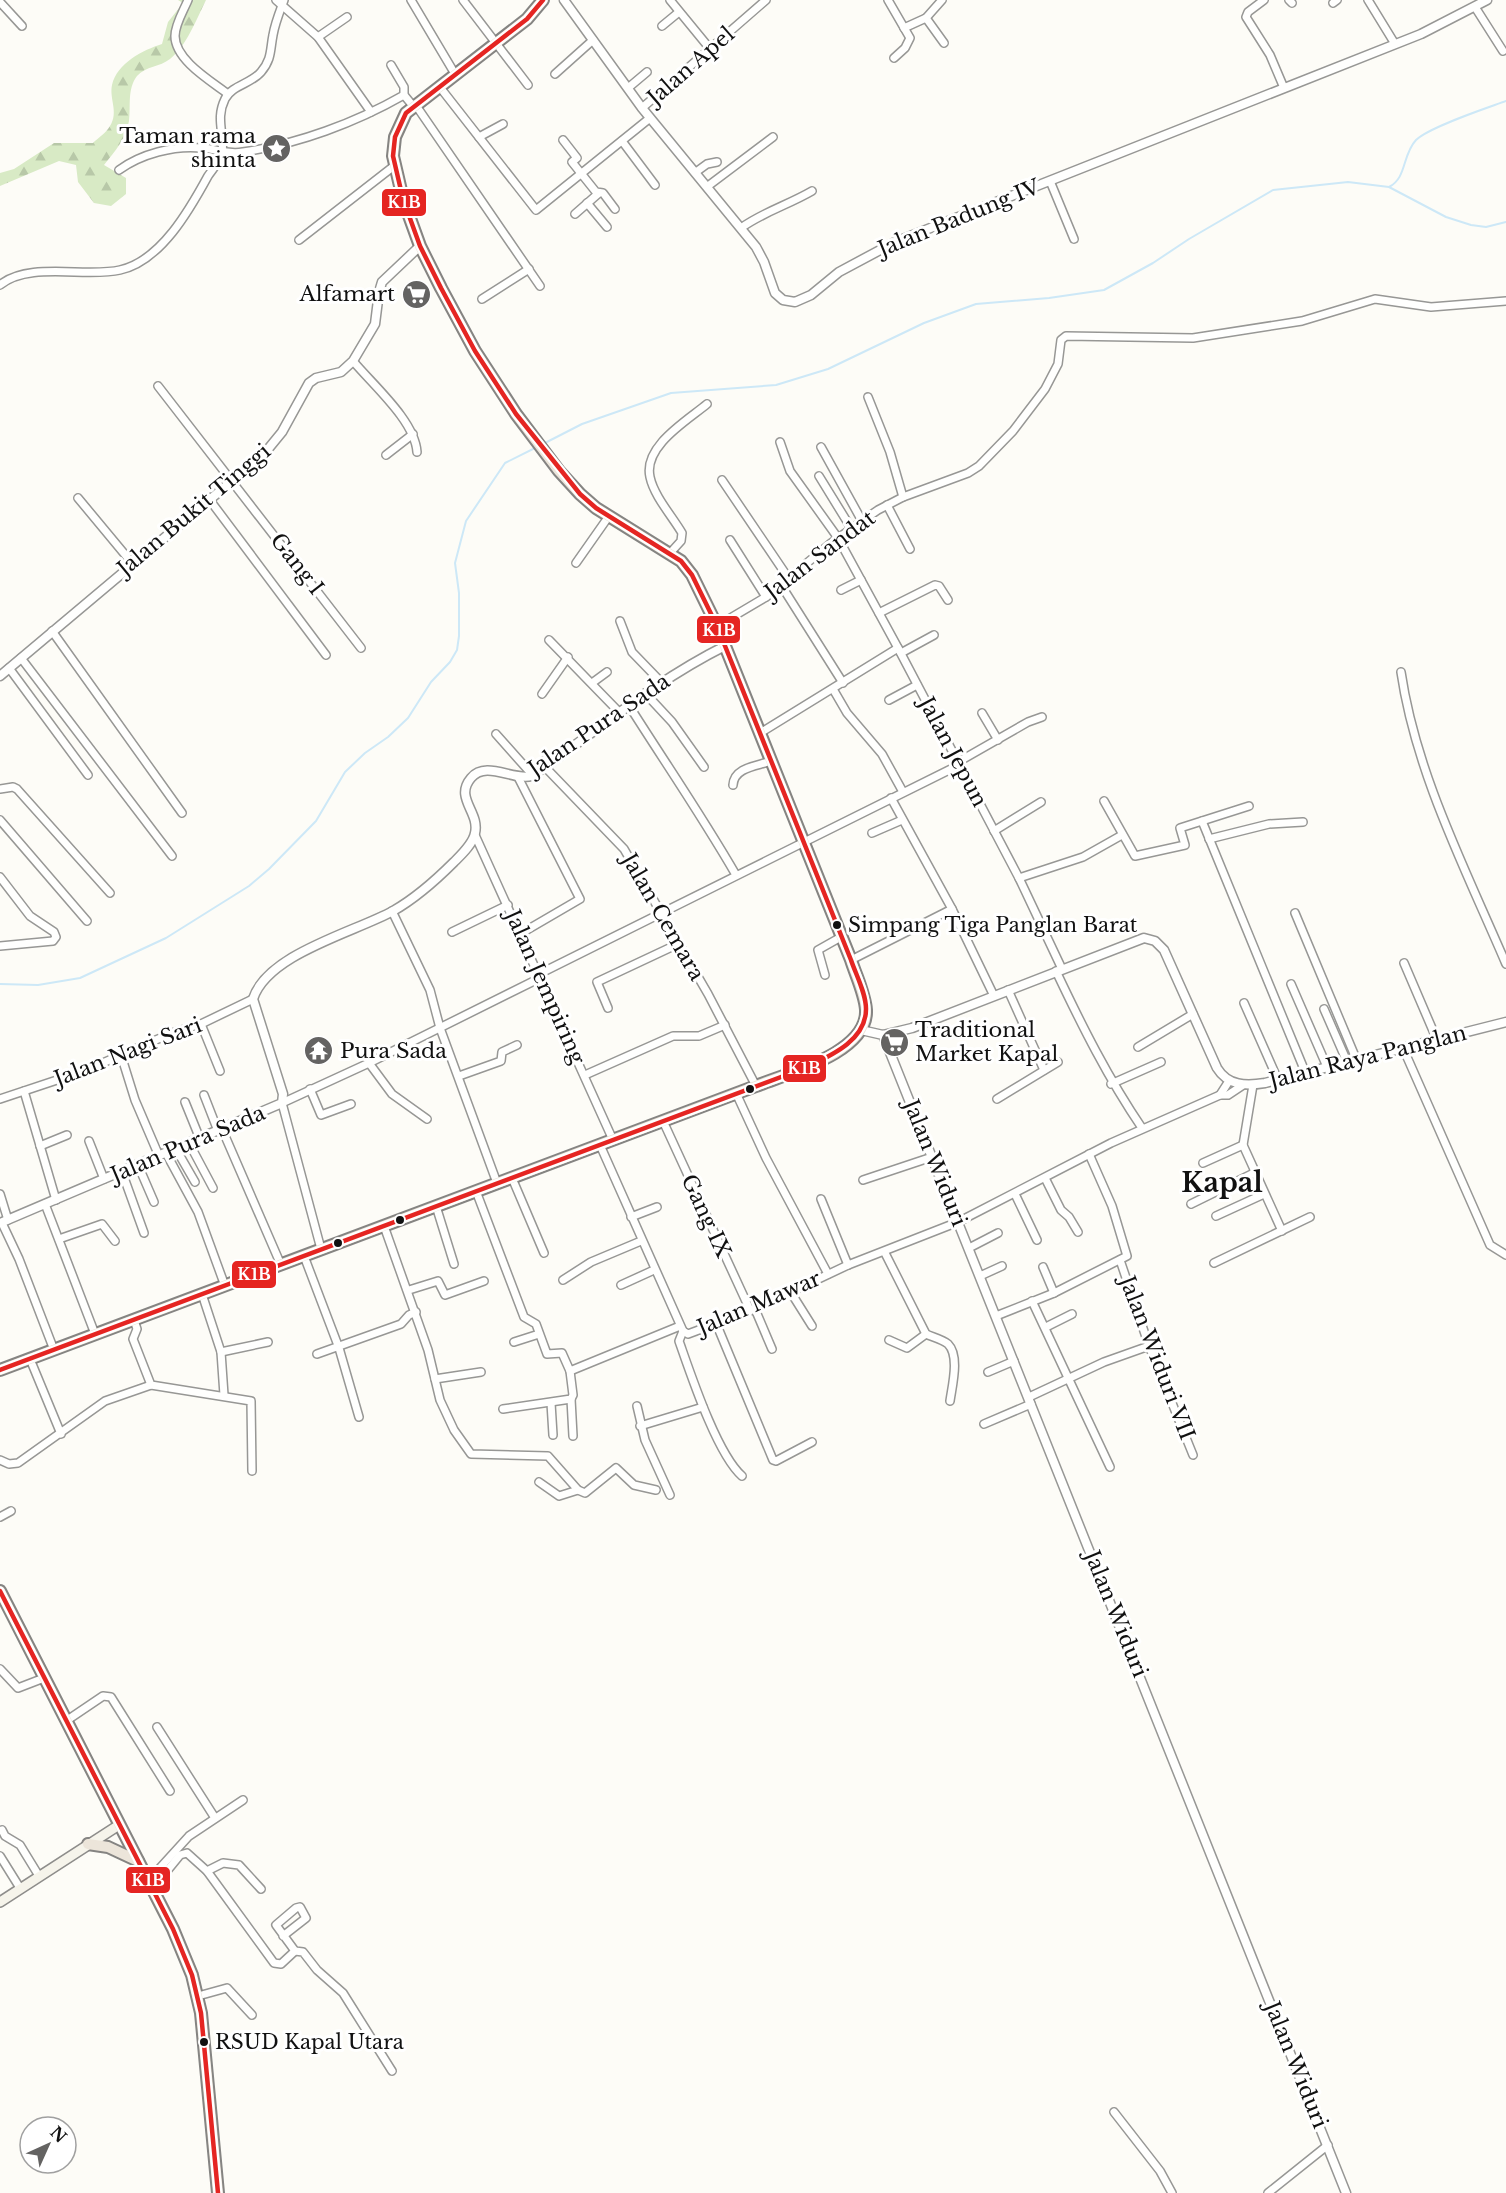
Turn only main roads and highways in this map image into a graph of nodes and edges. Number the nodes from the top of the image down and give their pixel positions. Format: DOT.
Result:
graph roads {
  1 [pos="543,0"];
  2 [pos="0,1370"];
  3 [pos="0,1591"];
  4 [pos="120,1825"];
  5 [pos="88,1844"];
  6 [pos="138,1861"];
  7 [pos="0,1902"];
  8 [pos="218,2193"];
  1 -- 2 [label="highway"];
  3 -- 4 [label="highway"];
  4 -- 5 [label="main road"];
  4 -- 6 [label="highway"];
  5 -- 6 [label="highway"];
  5 -- 7 [label="main road"];
  6 -- 8 [label="highway"];
}
